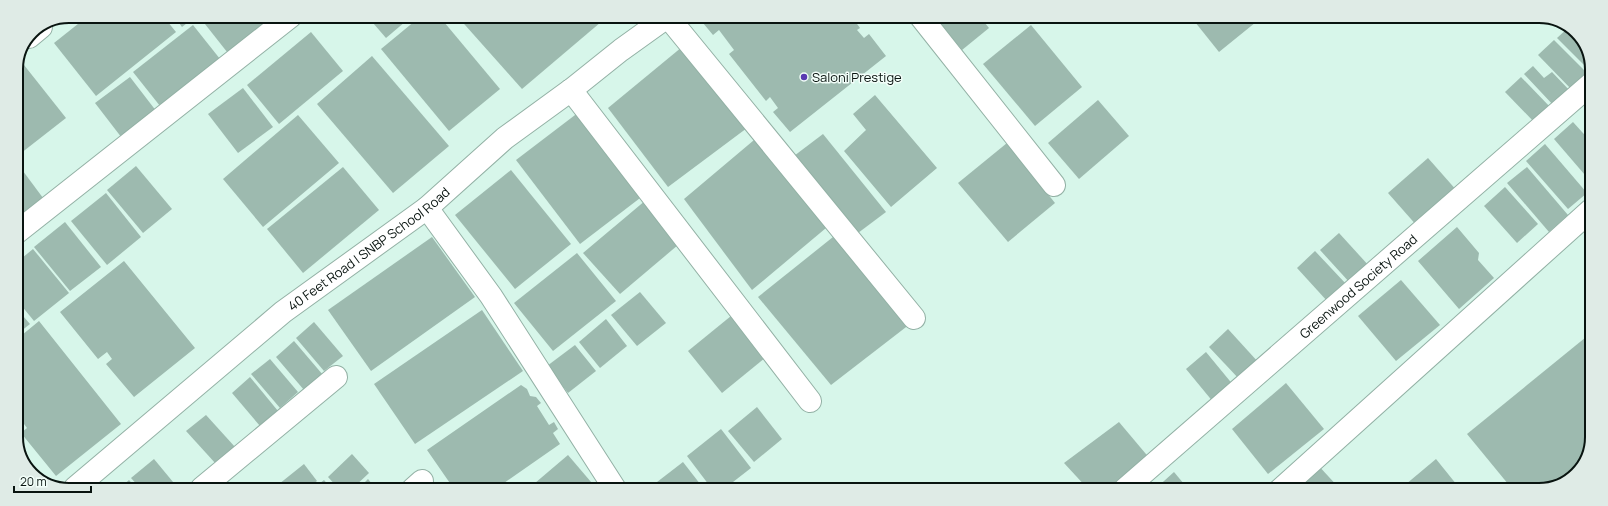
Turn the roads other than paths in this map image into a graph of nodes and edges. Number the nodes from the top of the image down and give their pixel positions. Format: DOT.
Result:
graph roads {
  1 [pos="282,23"];
  2 [pos="659,23"];
  3 [pos="673,23"];
  4 [pos="926,23"];
  5 [pos="1585,89"];
  6 [pos="571,90"];
  7 [pos="1054,185"];
  8 [pos="427,208"];
  9 [pos="1585,215"];
  10 [pos="23,227"];
  11 [pos="914,318"];
  12 [pos="336,377"];
  13 [pos="810,401"];
  14 [pos="82,483"];
  15 [pos="208,483"];
  16 [pos="611,483"];
  17 [pos="1133,483"];
  18 [pos="1288,483"];
  1 -- 10 [label="street"];
  2 -- 6 [label="street, 40 Feet Road | SNBP School Road"];
  3 -- 11 [label="street"];
  4 -- 7 [label="street"];
  5 -- 17 [label="street, Greenwood Society Road"];
  6 -- 8 [label="street, 40 Feet Road | SNBP School Road"];
  6 -- 13 [label="street"];
  8 -- 14 [label="street, 40 Feet Road | SNBP School Road"];
  8 -- 16 [label="street"];
  9 -- 18 [label="street"];
  12 -- 15 [label="street"];
}
